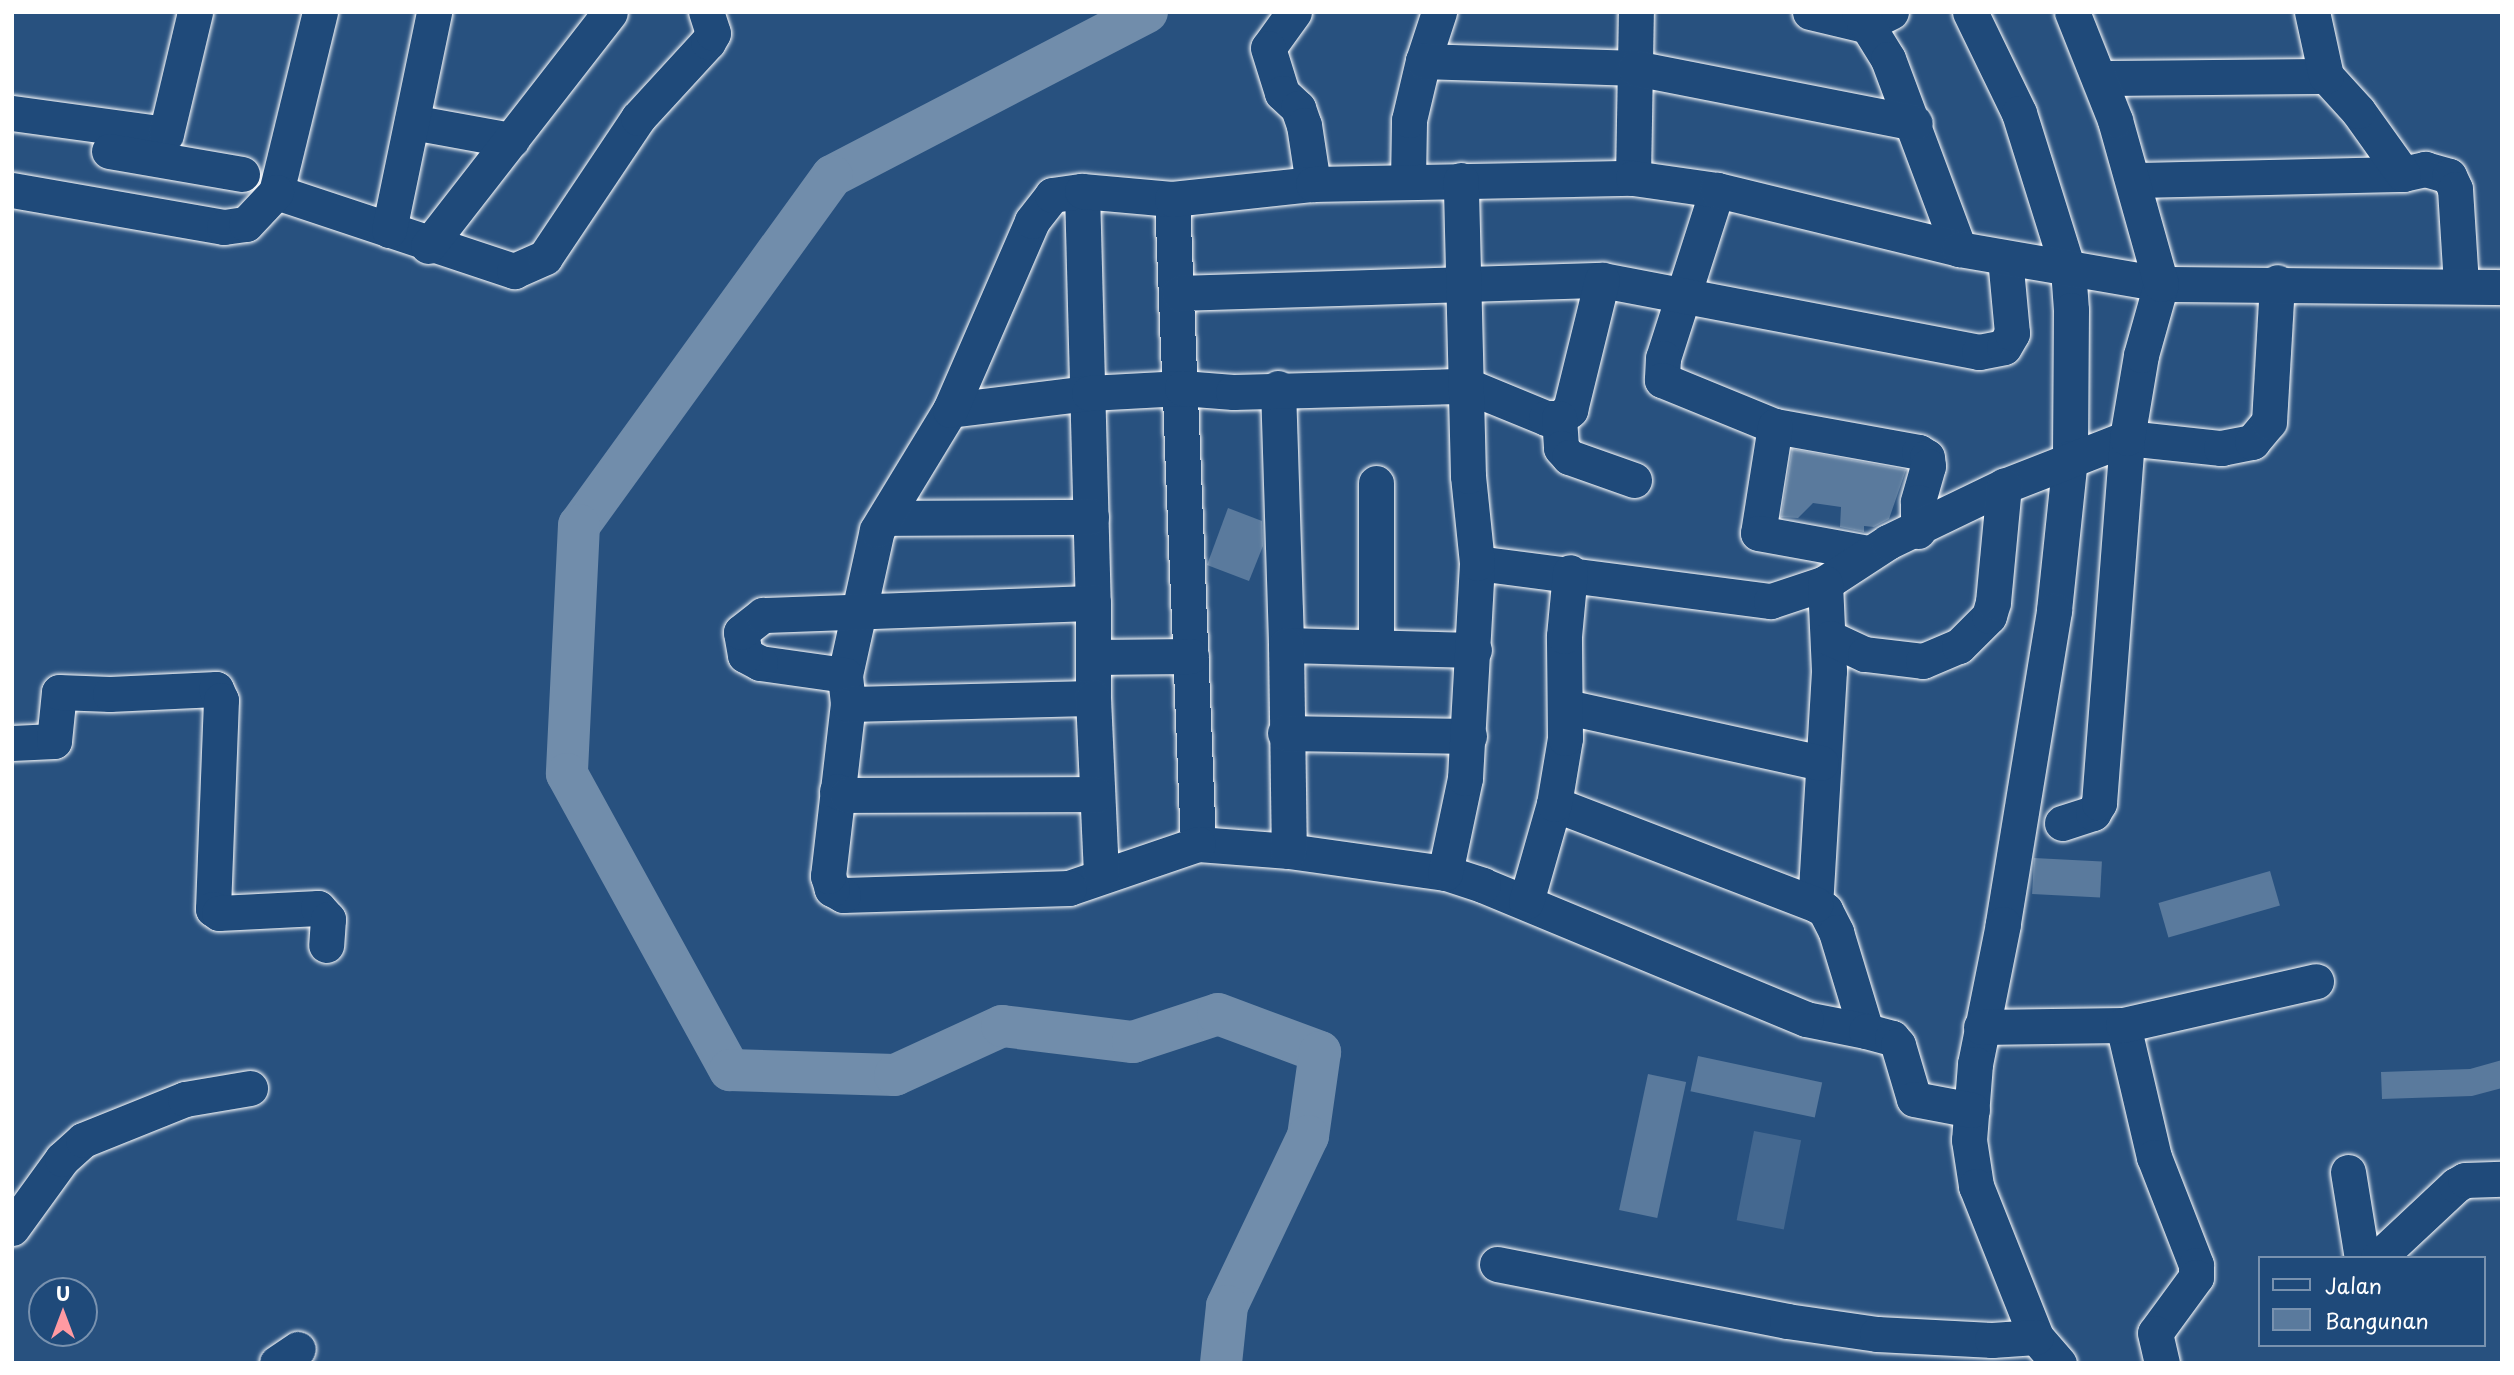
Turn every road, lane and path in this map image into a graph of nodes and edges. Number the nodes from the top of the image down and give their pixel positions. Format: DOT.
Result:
graph roads {
  1 [pos="195,12"];
  2 [pos="320,12"];
  3 [pos="434,12"];
  4 [pos="610,12"];
  5 [pos="706,12"];
  6 [pos="1294,12"];
  7 [pos="1439,12"];
  8 [pos="1636,12"];
  9 [pos="1810,12"];
  10 [pos="1970,12"];
  11 [pos="2072,12"];
  12 [pos="2312,12"];
  13 [pos="1871,16"];
  14 [pos="1423,61"];
  15 [pos="1635,68"];
  16 [pos="2326,76"];
  17 [pos="2099,78"];
  18 [pos="12,113"];
  19 [pos="412,122"];
  20 [pos="1915,123"];
  21 [pos="12,133"];
  22 [pos="511,140"];
  23 [pos="242,174"];
  24 [pos="2403,174"];
  25 [pos="1633,178"];
  26 [pos="1408,180"];
  27 [pos="1461,180"];
  28 [pos="2134,180"];
  29 [pos="1313,184"];
  30 [pos="12,190"];
  31 [pos="1717,190"];
  32 [pos="1082,191"];
  33 [pos="276,192"];
  34 [pos="1172,199"];
  35 [pos="389,230"];
  36 [pos="428,246"];
  37 [pos="1959,248"];
  38 [pos="2005,258"];
  39 [pos="2068,269"];
  40 [pos="1602,280"];
  41 [pos="1465,281"];
  42 [pos="2277,282"];
  43 [pos="2161,284"];
  44 [pos="2461,285"];
  45 [pos="2502,286"];
  46 [pos="1686,292"];
  47 [pos="1180,293"];
  48 [pos="1468,386"];
  49 [pos="1182,388"];
  50 [pos="1278,388"];
  51 [pos="1089,393"];
  52 [pos="950,410"];
  53 [pos="1559,418"];
  54 [pos="1775,426"];
  55 [pos="2127,438"];
  56 [pos="2070,458"];
  57 [pos="1634,480"];
  58 [pos="1376,483"];
  59 [pos="2004,486"];
  60 [pos="1091,517"];
  61 [pos="886,518"];
  62 [pos="1918,531"];
  63 [pos="1868,554"];
  64 [pos="1477,563"];
  65 [pos="1570,572"];
  66 [pos="1825,583"];
  67 [pos="1093,603"];
  68 [pos="856,609"];
  69 [pos="1830,638"];
  70 [pos="1286,645"];
  71 [pos="1376,647"];
  72 [pos="1474,650"];
  73 [pos="1191,656"];
  74 [pos="1093,657"];
  75 [pos="847,689"];
  76 [pos="1093,698"];
  77 [pos="1567,707"];
  78 [pos="1285,733"];
  79 [pos="1469,736"];
  80 [pos="12,743"];
  81 [pos="1821,764"];
  82 [pos="837,791"];
  83 [pos="1096,794"];
  84 [pos="1554,804"];
  85 [pos="2062,823"];
  86 [pos="1198,844"];
  87 [pos="1289,850"];
  88 [pos="1445,873"];
  89 [pos="1101,876"];
  90 [pos="1526,902"];
  91 [pos="1815,904"];
  92 [pos="327,945"];
  93 [pos="2316,981"];
  94 [pos="2123,1025"];
  95 [pos="1981,1027"];
  96 [pos="1866,1031"];
  97 [pos="250,1088"];
  98 [pos="1972,1110"];
  99 [pos="2348,1172"];
  100 [pos="2502,1179"];
  101 [pos="12,1228"];
  102 [pos="2362,1256"];
  103 [pos="2380,1256"];
  104 [pos="1497,1264"];
  105 [pos="2036,1337"];
  106 [pos="2059,1363"];
  107 [pos="2162,1363"];
  1 -- 18 [label="street"];
  2 -- 33 [label="street"];
  3 -- 19 [label="street"];
  4 -- 22 [label="street"];
  5 -- 36 [label="street"];
  6 -- 29 [label="street"];
  7 -- 14 [label="street"];
  8 -- 15 [label="street"];
  9 -- 13 [label="street"];
  10 -- 39 [label="street"];
  11 -- 17 [label="street"];
  12 -- 16 [label="street"];
  13 -- 20 [label="street"];
  14 -- 15 [label="street"];
  14 -- 26 [label="street"];
  15 -- 20 [label="street"];
  15 -- 25 [label="street"];
  16 -- 17 [label="street"];
  16 -- 24 [label="street"];
  17 -- 28 [label="street"];
  19 -- 22 [label="street"];
  19 -- 35 [label="street"];
  20 -- 37 [label="street"];
  21 -- 23 [label="street"];
  22 -- 36 [label="street"];
  24 -- 28 [label="street"];
  24 -- 44 [label="street"];
  25 -- 27 [label="street"];
  25 -- 31 [label="street"];
  26 -- 27 [label="street"];
  26 -- 29 [label="street"];
  27 -- 41 [label="street"];
  28 -- 43 [label="street"];
  29 -- 34 [label="street"];
  30 -- 33 [label="street"];
  31 -- 37 [label="street"];
  31 -- 46 [label="street"];
  32 -- 34 [label="street"];
  32 -- 51 [label="street"];
  32 -- 52 [label="street"];
  33 -- 35 [label="street"];
  34 -- 47 [label="street"];
  35 -- 36 [label="street"];
  37 -- 38 [label="street"];
  38 -- 39 [label="street"];
  38 -- 46 [label="street"];
  39 -- 43 [label="street"];
  39 -- 56 [label="street"];
  40 -- 41 [label="street"];
  40 -- 46 [label="street"];
  40 -- 53 [label="street"];
  41 -- 47 [label="street"];
  41 -- 48 [label="street"];
  42 -- 43 [label="street"];
  42 -- 44 [label="street"];
  42 -- 55 [label="street"];
  43 -- 55 [label="street"];
  44 -- 45 [label="street"];
  46 -- 54 [label="street"];
  47 -- 49 [label="street"];
  48 -- 50 [label="street"];
  48 -- 53 [label="street"];
  48 -- 64 [label="street"];
  49 -- 50 [label="street"];
  49 -- 51 [label="street"];
  49 -- 73 [label="street"];
  50 -- 70 [label="street"];
  51 -- 52 [label="street"];
  51 -- 60 [label="street"];
  52 -- 61 [label="street"];
  53 -- 57 [label="street"];
  54 -- 62 [label="street"];
  54 -- 63 [label="street"];
  55 -- 56 [label="street"];
  55 -- 85 [label="street"];
  56 -- 59 [label="street"];
  56 -- 95 [label="street"];
  58 -- 71 [label="street"];
  59 -- 62 [label="street"];
  59 -- 69 [label="street"];
  60 -- 61 [label="street"];
  60 -- 67 [label="street"];
  61 -- 68 [label="street"];
  62 -- 63 [label="street"];
  63 -- 66 [label="street"];
  64 -- 65 [label="street"];
  64 -- 72 [label="street"];
  65 -- 66 [label="street"];
  65 -- 77 [label="street"];
  66 -- 69 [label="street"];
  67 -- 68 [label="street"];
  67 -- 74 [label="street"];
  68 -- 75 [label="street"];
  68 -- 75 [label="street"];
  69 -- 81 [label="street"];
  70 -- 71 [label="street"];
  70 -- 78 [label="street"];
  71 -- 72 [label="street"];
  72 -- 79 [label="street"];
  73 -- 74 [label="street"];
  73 -- 86 [label="street"];
  74 -- 76 [label="street"];
  75 -- 76 [label="street"];
  75 -- 82 [label="street"];
  76 -- 83 [label="street"];
  77 -- 81 [label="street"];
  77 -- 84 [label="street"];
  78 -- 79 [label="street"];
  78 -- 87 [label="street"];
  79 -- 88 [label="street"];
  80 -- 92 [label="street"];
  81 -- 91 [label="street"];
  82 -- 83 [label="street"];
  82 -- 89 [label="street"];
  83 -- 89 [label="street"];
  84 -- 90 [label="street"];
  84 -- 91 [label="street"];
  86 -- 87 [label="street"];
  86 -- 89 [label="street"];
  87 -- 88 [label="street"];
  88 -- 90 [label="street"];
  90 -- 96 [label="street"];
  91 -- 96 [label="street"];
  93 -- 94 [label="street"];
  94 -- 95 [label="street"];
  94 -- 107 [label="street"];
  95 -- 98 [label="street"];
  96 -- 98 [label="street"];
  97 -- 101 [label="street"];
  98 -- 105 [label="street"];
  99 -- 102 [label="street"];
  100 -- 103 [label="street"];
  104 -- 105 [label="street"];
  105 -- 106 [label="street"];
}
